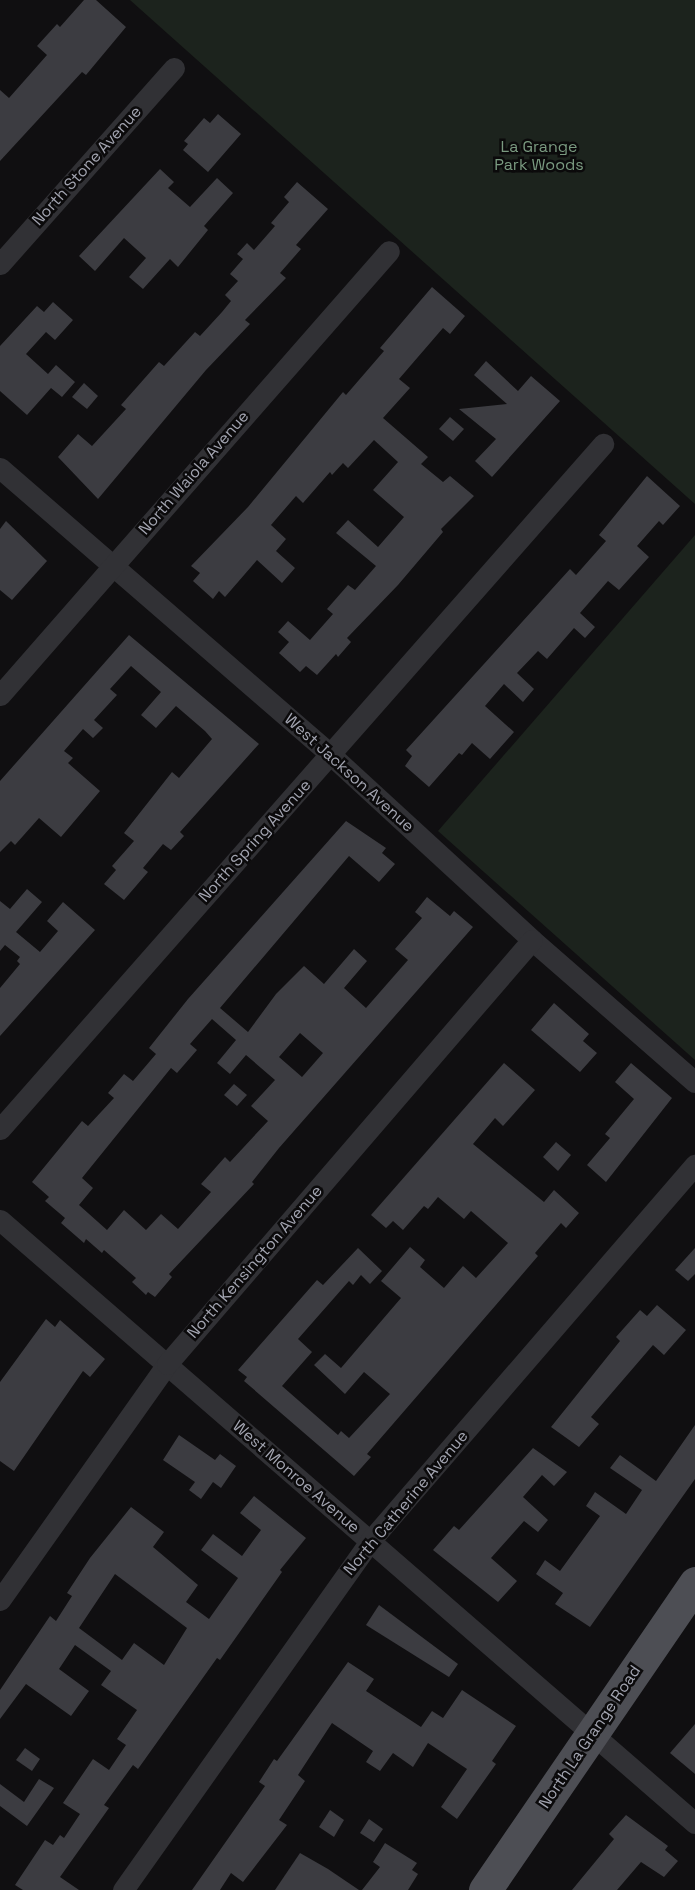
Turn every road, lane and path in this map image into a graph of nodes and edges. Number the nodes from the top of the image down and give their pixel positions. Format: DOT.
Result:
graph roads {
  1 [pos="174,68"];
  2 [pos="389,251"];
  3 [pos="0,264"];
  4 [pos="603,444"];
  5 [pos="0,468"];
  6 [pos="112,566"];
  7 [pos="0,695"];
  8 [pos="331,755"];
  9 [pos="532,940"];
  10 [pos="695,1082"];
  11 [pos="0,1129"];
  12 [pos="695,1165"];
  13 [pos="0,1220"];
  14 [pos="167,1364"];
  15 [pos="370,1541"];
  16 [pos="695,1584"];
  17 [pos="0,1600"];
  18 [pos="591,1734"];
  19 [pos="695,1823"];
  20 [pos="123,1890"];
  21 [pos="485,1890"];
  1 -- 3 [label="street, North Stone Avenue"];
  2 -- 6 [label="street, North Waiola Avenue"];
  4 -- 8 [label="street, North Spring Avenue"];
  5 -- 6 [label="street, West Jackson Avenue"];
  6 -- 7 [label="street, North Waiola Avenue"];
  6 -- 8 [label="street, West Jackson Avenue"];
  8 -- 9 [label="street, West Jackson Avenue"];
  8 -- 11 [label="street, North Spring Avenue"];
  9 -- 10 [label="street, West Jackson Avenue"];
  9 -- 14 [label="street, North Kensington Avenue"];
  12 -- 15 [label="street, North Catherine Avenue"];
  13 -- 14 [label="street, West Monroe Avenue"];
  14 -- 15 [label="street, West Monroe Avenue"];
  14 -- 17 [label="street, North Kensington Avenue"];
  15 -- 18 [label="street, West Monroe Avenue"];
  15 -- 20 [label="street, North Catherine Avenue"];
  16 -- 18 [label="main road, North La Grange Road"];
  18 -- 19 [label="street, West Monroe Avenue"];
  18 -- 21 [label="main road, North La Grange Road"];
}
